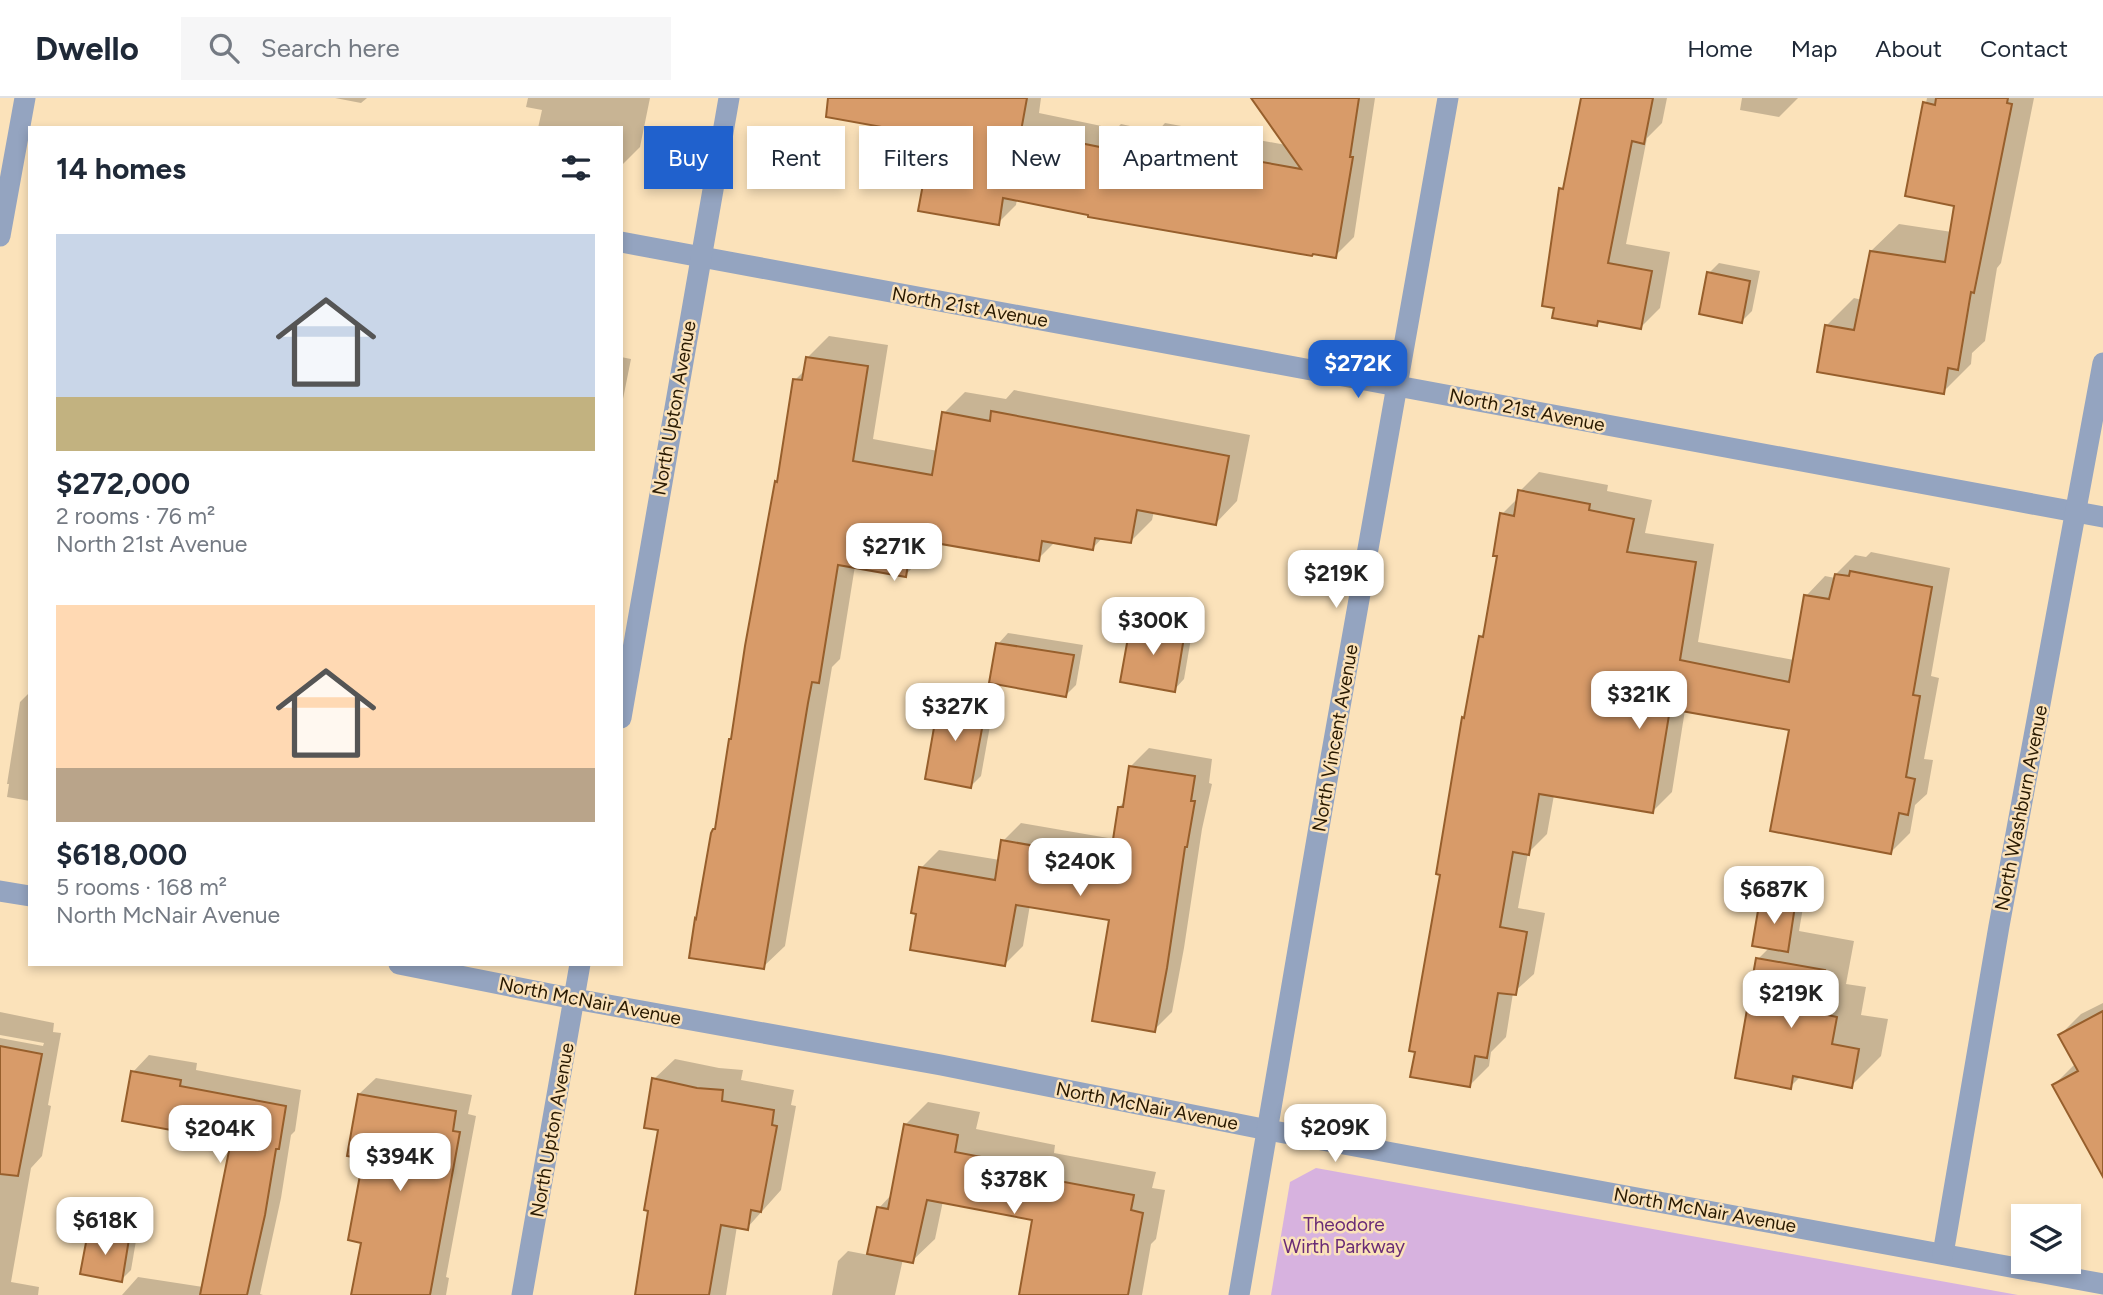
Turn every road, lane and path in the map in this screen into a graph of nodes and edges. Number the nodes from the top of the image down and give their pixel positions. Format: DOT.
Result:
graph roads {
  1 [pos="25,98"];
  2 [pos="729,98"];
  3 [pos="1448,98"];
  4 [pos="17,129"];
  5 [pos="0,236"];
  6 [pos="623,242"];
  7 [pos="700,256"];
  8 [pos="2103,363"];
  9 [pos="1398,386"];
  10 [pos="2076,512"];
  11 [pos="2103,517"];
  12 [pos="623,707"];
  13 [pos="0,891"];
  14 [pos="28,896"];
  15 [pos="409,966"];
  16 [pos="580,966"];
  17 [pos="575,999"];
  18 [pos="1268,1130"];
  19 [pos="1943,1254"];
  20 [pos="2103,1284"];
  21 [pos="522,1295"];
  22 [pos="1239,1295"];
  1 -- 4 [label="street"];
  2 -- 7 [label="street, North Upton Avenue"];
  3 -- 9 [label="street, North Vincent Avenue"];
  4 -- 5 [label="street"];
  6 -- 7 [label="street, North 21st Avenue"];
  7 -- 9 [label="street, North 21st Avenue"];
  7 -- 12 [label="street, North Upton Avenue"];
  8 -- 10 [label="street, North Washburn Avenue"];
  9 -- 10 [label="street, North 21st Avenue"];
  9 -- 18 [label="street, North Vincent Avenue"];
  10 -- 11 [label="street, North 21st Avenue"];
  10 -- 19 [label="street, North Washburn Avenue"];
  13 -- 14 [label="street"];
  15 -- 17 [label="street, North McNair Avenue"];
  16 -- 17 [label="street, North Upton Avenue"];
  17 -- 18 [label="street, North McNair Avenue"];
  17 -- 21 [label="street, North Upton Avenue"];
  18 -- 19 [label="street, North McNair Avenue"];
  18 -- 22 [label="street, North Vincent Avenue"];
  19 -- 20 [label="street, North McNair Avenue"];
}
